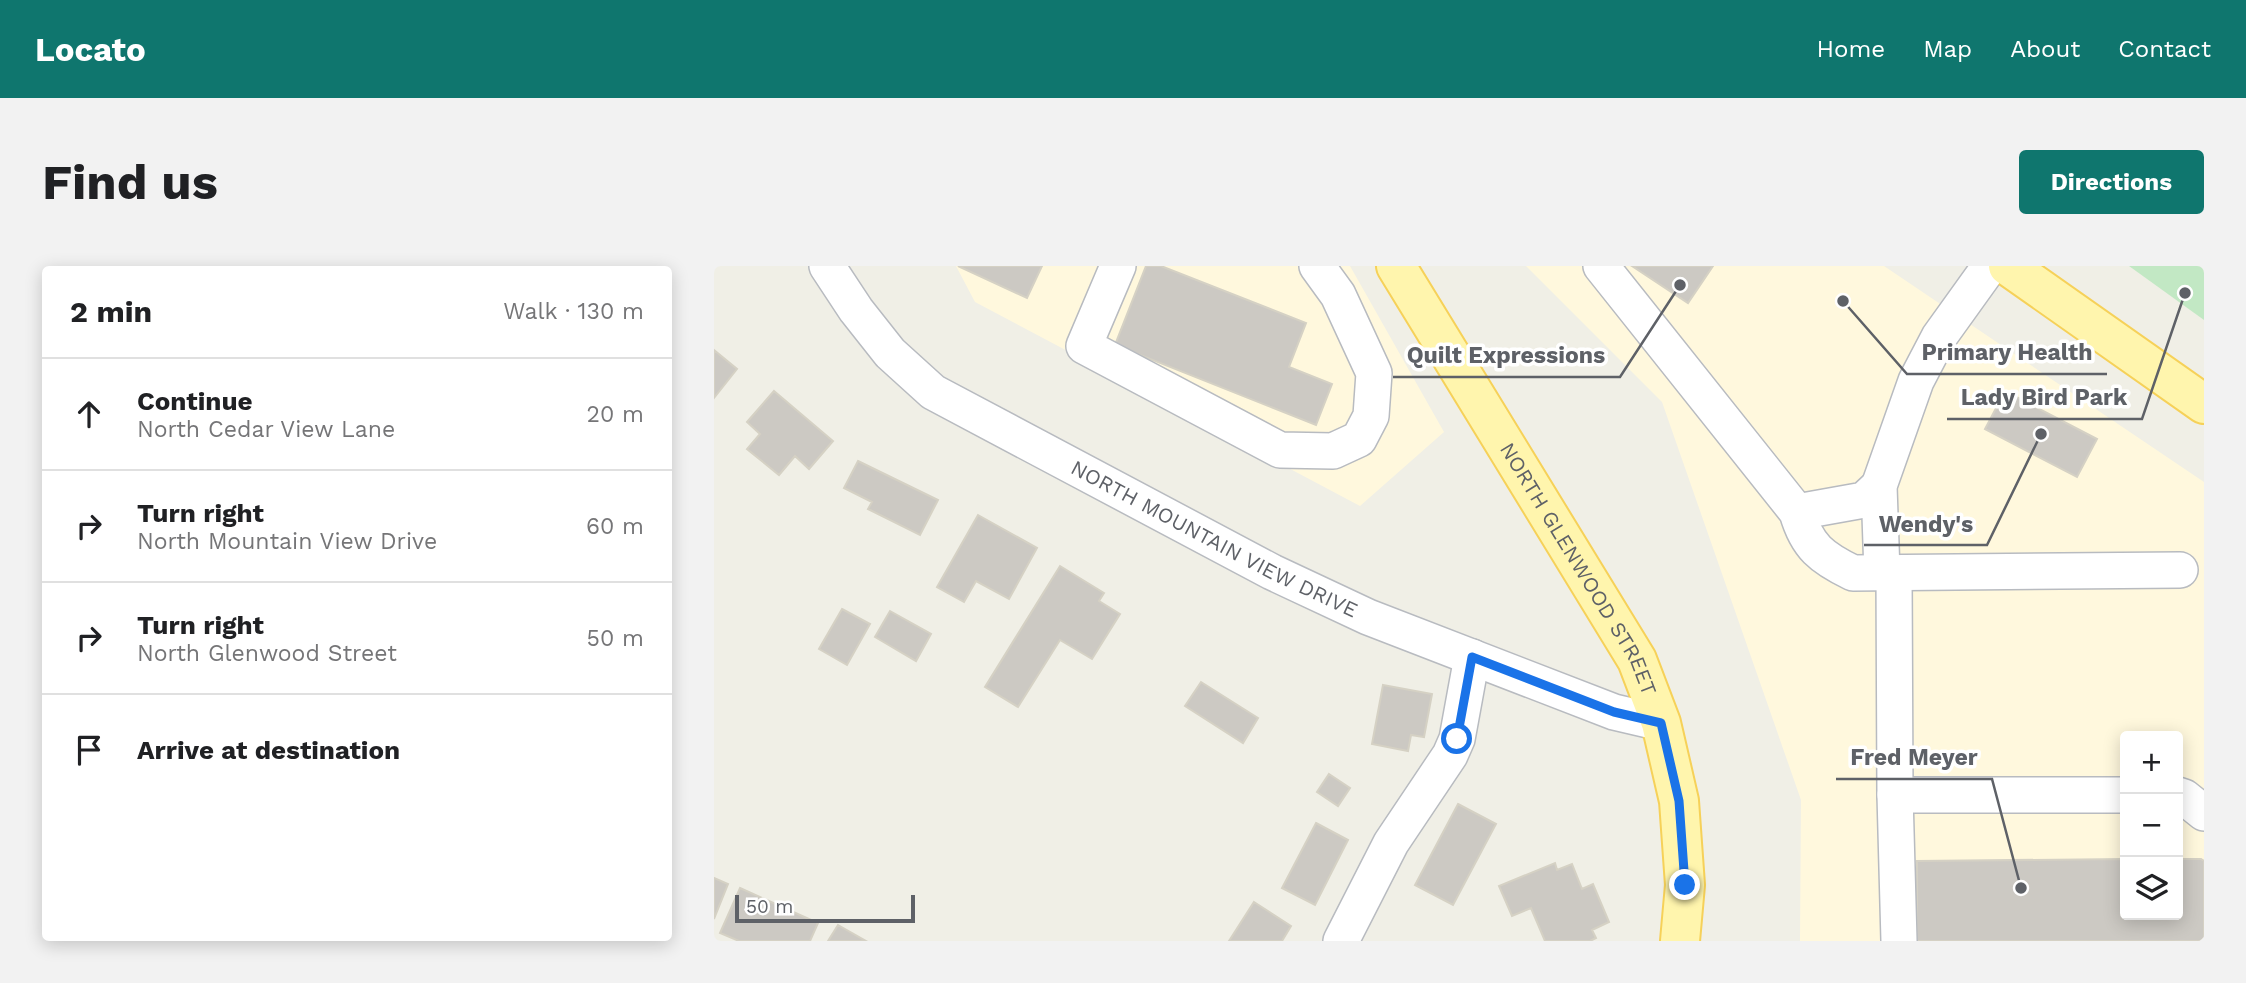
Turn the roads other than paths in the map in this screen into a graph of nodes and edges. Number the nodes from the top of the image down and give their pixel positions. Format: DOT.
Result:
graph roads {
  1 [pos="827,266"];
  2 [pos="1118,266"];
  3 [pos="1317,266"];
  4 [pos="1396,266"];
  5 [pos="1601,266"];
  6 [pos="1990,266"];
  7 [pos="2008,266"];
  8 [pos="2204,404"];
  9 [pos="1879,486"];
  10 [pos="1797,512"];
  11 [pos="2180,570"];
  12 [pos="1888,573"];
  13 [pos="1472,657"];
  14 [pos="1661,723"];
  15 [pos="1895,795"];
  16 [pos="2120,795"];
  17 [pos="2183,797"];
  18 [pos="2204,813"];
  19 [pos="1342,941"];
  20 [pos="1680,941"];
  21 [pos="1899,941"];
  1 -- 13 [label="street, NORTH MOUNTAIN VIEW DRIVE"];
  2 -- 3 [label="street"];
  4 -- 14 [label="main road, NORTH GLENWOOD STREET"];
  5 -- 10 [label="street"];
  6 -- 9 [label="street"];
  7 -- 8 [label="main road"];
  9 -- 10 [label="street"];
  9 -- 12 [label="street"];
  10 -- 12 [label="street"];
  11 -- 12 [label="street"];
  12 -- 15 [label="street"];
  13 -- 14 [label="street, NORTH MOUNTAIN VIEW DRIVE"];
  13 -- 19 [label="street"];
  14 -- 20 [label="main road, NORTH GLENWOOD STREET"];
  15 -- 16 [label="street"];
  15 -- 21 [label="street"];
  17 -- 18 [label="street"];
}
